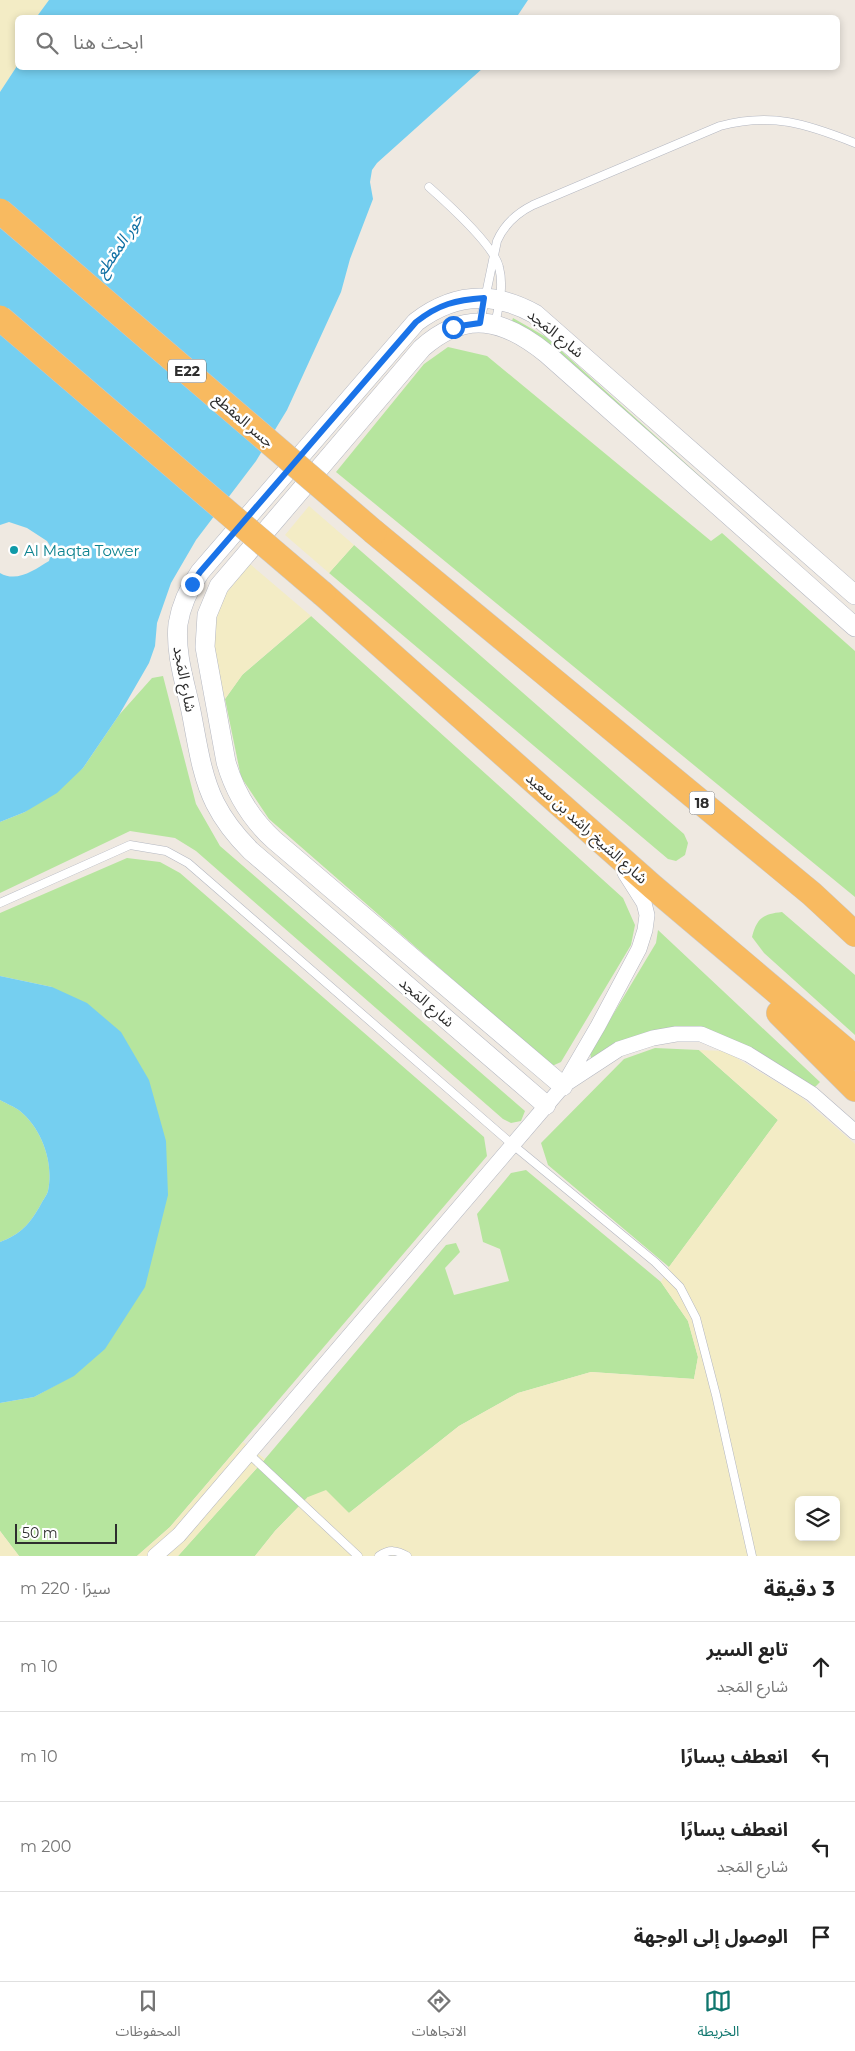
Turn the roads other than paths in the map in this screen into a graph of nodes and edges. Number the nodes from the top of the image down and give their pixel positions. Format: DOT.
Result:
graph roads {
  1 [pos="855,143"];
  2 [pos="429,187"];
  3 [pos="0,211"];
  4 [pos="495,256"];
  5 [pos="492,299"];
  6 [pos="0,318"];
  7 [pos="488,324"];
  8 [pos="374,532"];
  9 [pos="855,595"];
  10 [pos="855,627"];
  11 [pos="600,840"];
  12 [pos="653,887"];
  13 [pos="812,894"];
  14 [pos="0,903"];
  15 [pos="855,926"];
  16 [pos="855,934"];
  17 [pos="855,1058"];
  18 [pos="563,1086"];
  19 [pos="855,1089"];
  20 [pos="546,1105"];
  21 [pos="855,1132"];
  22 [pos="513,1145"];
  23 [pos="249,1454"];
  24 [pos="156,1556"];
  25 [pos="358,1556"];
  26 [pos="379,1556"];
  27 [pos="407,1556"];
  28 [pos="752,1556"];
  1 -- 4 [label="lane"];
  2 -- 4 [label="lane"];
  3 -- 8 [label="highway, جسر المقطع / E22, bridge"];
  4 -- 5 [label="lane"];
  4 -- 5 [label="lane"];
  5 -- 7 [label="lane"];
  5 -- 7 [label="lane"];
  5 -- 9 [label="street, شارع المَجد"];
  5 -- 20 [label="street, شارع المَجد"];
  6 -- 11 [label="highway, شارع الشيخ راشد بن سعيد, bridge"];
  7 -- 10 [label="street, شارع المَجد"];
  7 -- 18 [label="street, شارع المَجد"];
  8 -- 13 [label="highway, 18"];
  11 -- 12 [label="highway, شارع الشيخ راشد بن سعيد"];
  11 -- 18 [label="street"];
  12 -- 17 [label="highway, شارع الشيخ راشد بن سعيد"];
  12 -- 19 [label="highway"];
  13 -- 15 [label="highway"];
  13 -- 16 [label="highway, 18"];
  14 -- 22 [label="lane"];
  18 -- 20 [label="street"];
  18 -- 21 [label="street"];
  20 -- 22 [label="street"];
  22 -- 23 [label="street"];
  22 -- 28 [label="lane"];
  23 -- 24 [label="street"];
  23 -- 25 [label="lane"];
  26 -- 27 [label="lane"];
}
